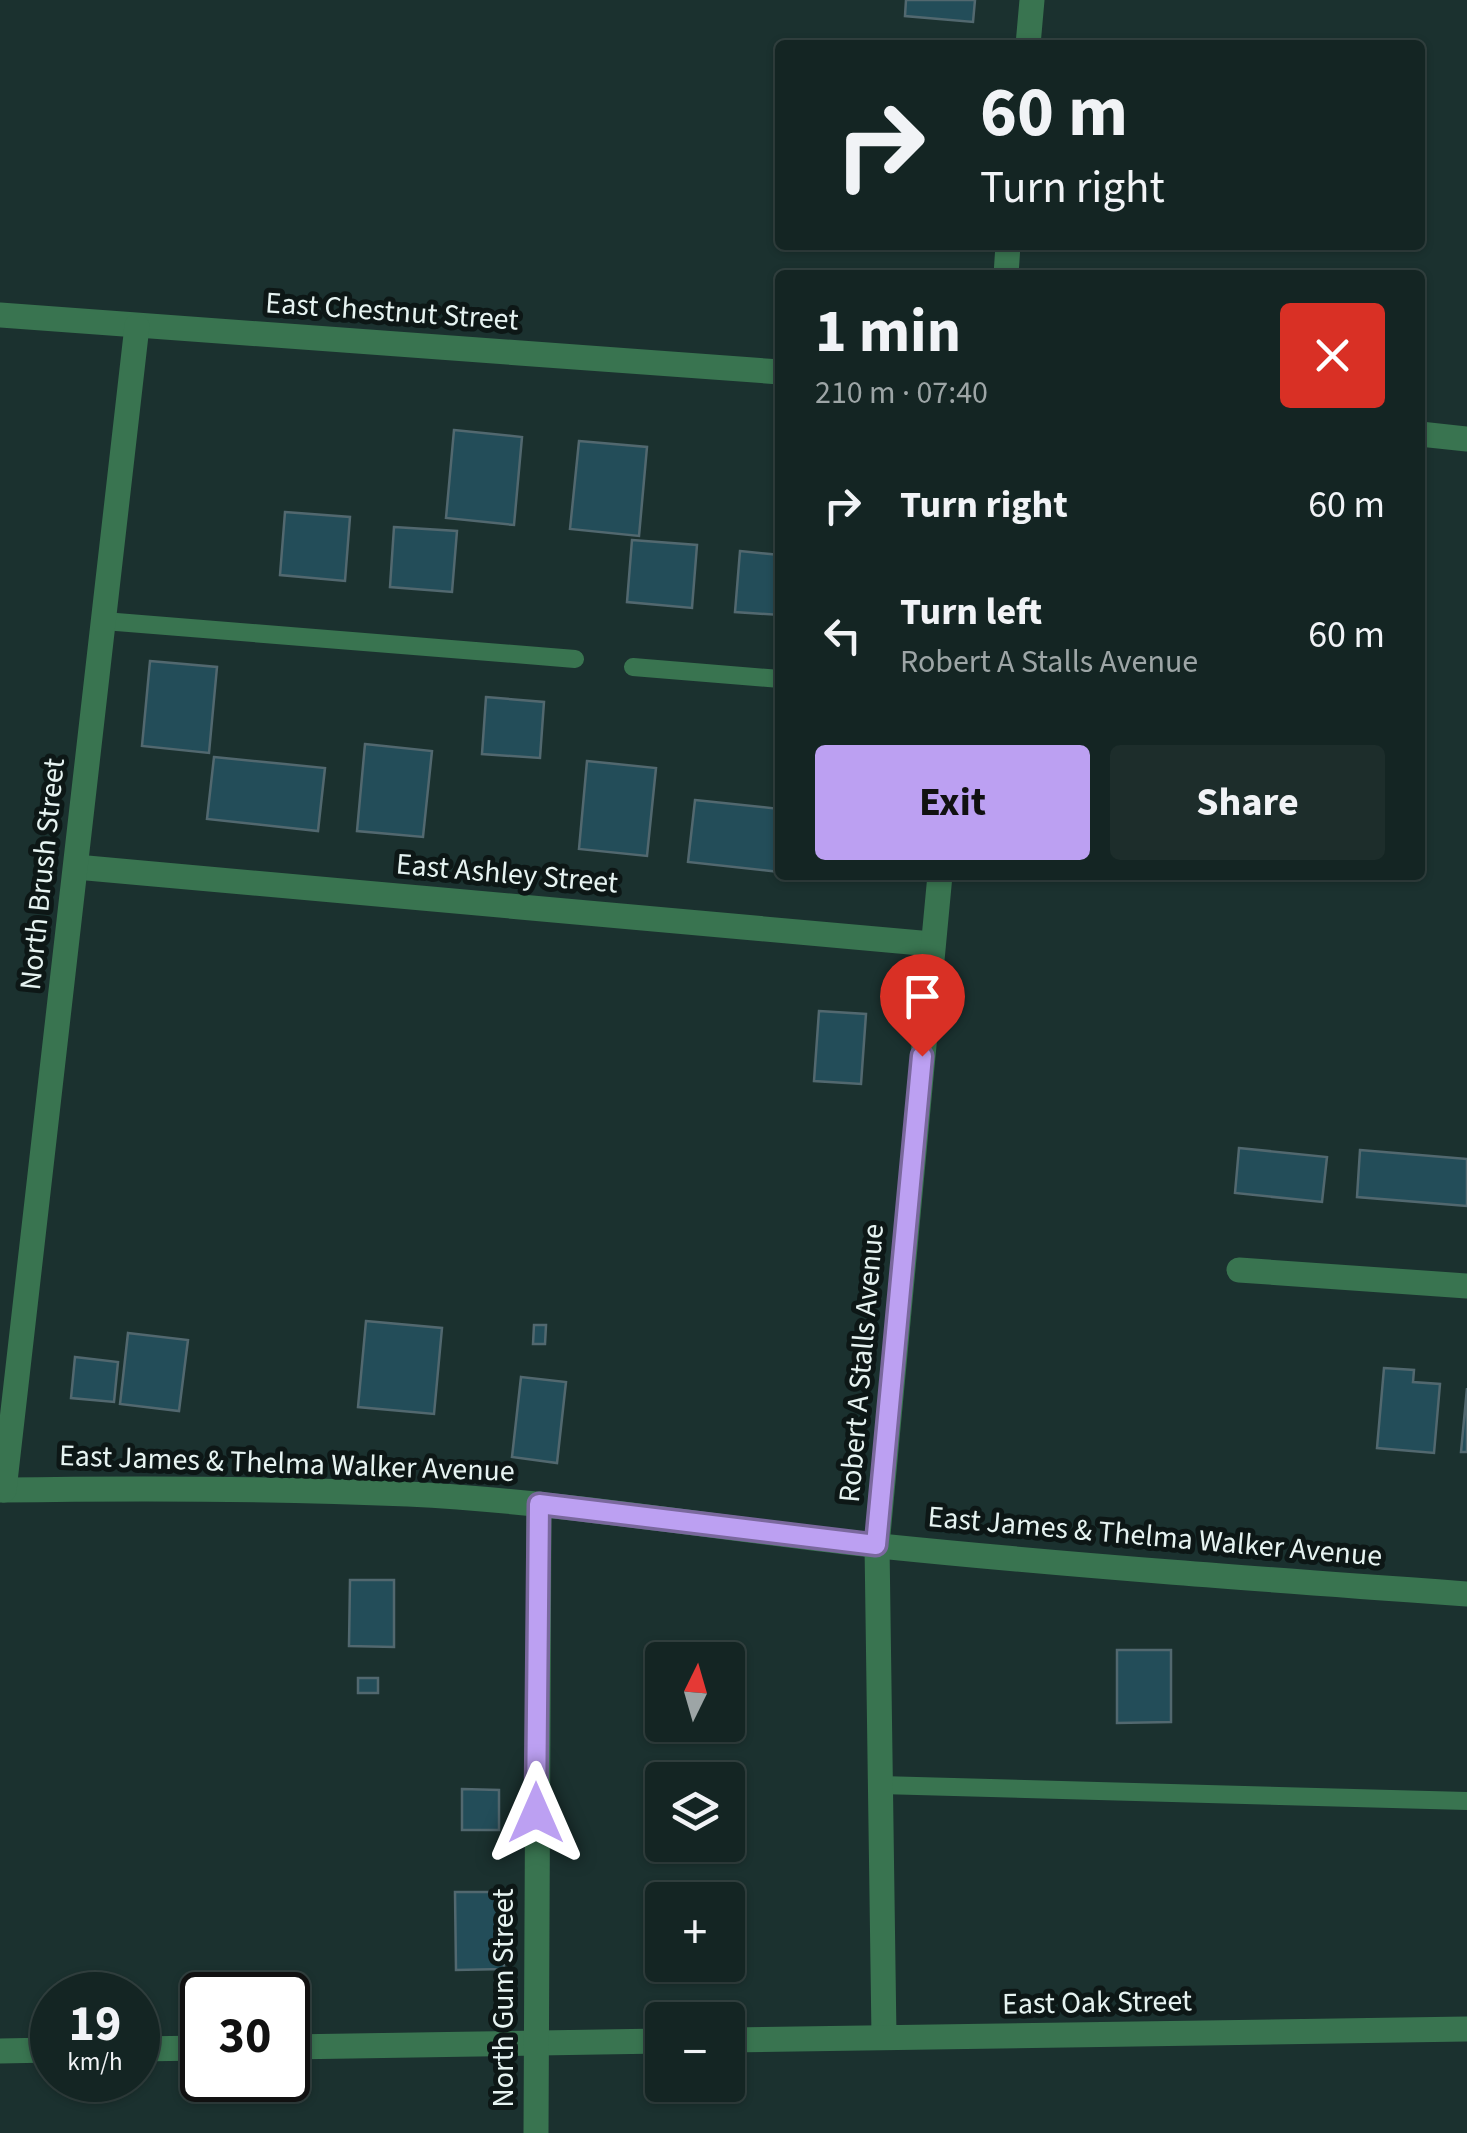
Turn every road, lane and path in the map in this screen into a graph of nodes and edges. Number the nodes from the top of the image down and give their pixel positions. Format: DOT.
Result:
graph roads {
  1 [pos="1032,0"];
  2 [pos="1028,40"];
  3 [pos="0,315"];
  4 [pos="137,326"];
  5 [pos="775,372"];
  6 [pos="1425,435"];
  7 [pos="1467,439"];
  8 [pos="104,621"];
  9 [pos="575,660"];
  10 [pos="633,667"];
  11 [pos="775,679"];
  12 [pos="76,866"];
  13 [pos="939,880"];
  14 [pos="932,944"];
  15 [pos="1239,1270"];
  16 [pos="1467,1286"];
  17 [pos="2,1490"];
  18 [pos="539,1504"];
  19 [pos="876,1545"];
  20 [pos="1467,1594"];
  21 [pos="880,1785"];
  22 [pos="1467,1801"];
  23 [pos="1467,2029"];
  24 [pos="884,2038"];
  25 [pos="745,2040"];
  26 [pos="645,2041"];
  27 [pos="535,2044"];
  28 [pos="310,2047"];
  29 [pos="30,2050"];
  30 [pos="0,2051"];
  31 [pos="536,2133"];
  1 -- 2 [label="street"];
  3 -- 4 [label="street, East Chestnut Street"];
  4 -- 5 [label="street, East Chestnut Street"];
  4 -- 8 [label="street, North Brush Street"];
  6 -- 7 [label="street"];
  8 -- 9 [label="lane"];
  8 -- 12 [label="street, North Brush Street"];
  10 -- 11 [label="lane"];
  12 -- 14 [label="street, East Ashley Street"];
  12 -- 17 [label="street, North Brush Street"];
  13 -- 14 [label="street, Robert A Stalls Avenue"];
  14 -- 19 [label="street, Robert A Stalls Avenue"];
  15 -- 16 [label="street"];
  17 -- 18 [label="street, East James & Thelma Walker Avenue"];
  18 -- 19 [label="street, East James & Thelma Walker Avenue"];
  18 -- 27 [label="street, North Gum Street"];
  19 -- 20 [label="street, East James & Thelma Walker Avenue"];
  19 -- 21 [label="street, Robert A Stalls Avenue"];
  21 -- 22 [label="lane"];
  21 -- 24 [label="street, Robert A Stalls Avenue"];
  23 -- 24 [label="street, East Oak Street"];
  24 -- 25 [label="street, East Oak Street"];
  26 -- 27 [label="street"];
  27 -- 28 [label="street"];
  27 -- 31 [label="street, North Gum Street"];
  29 -- 30 [label="street"];
}
